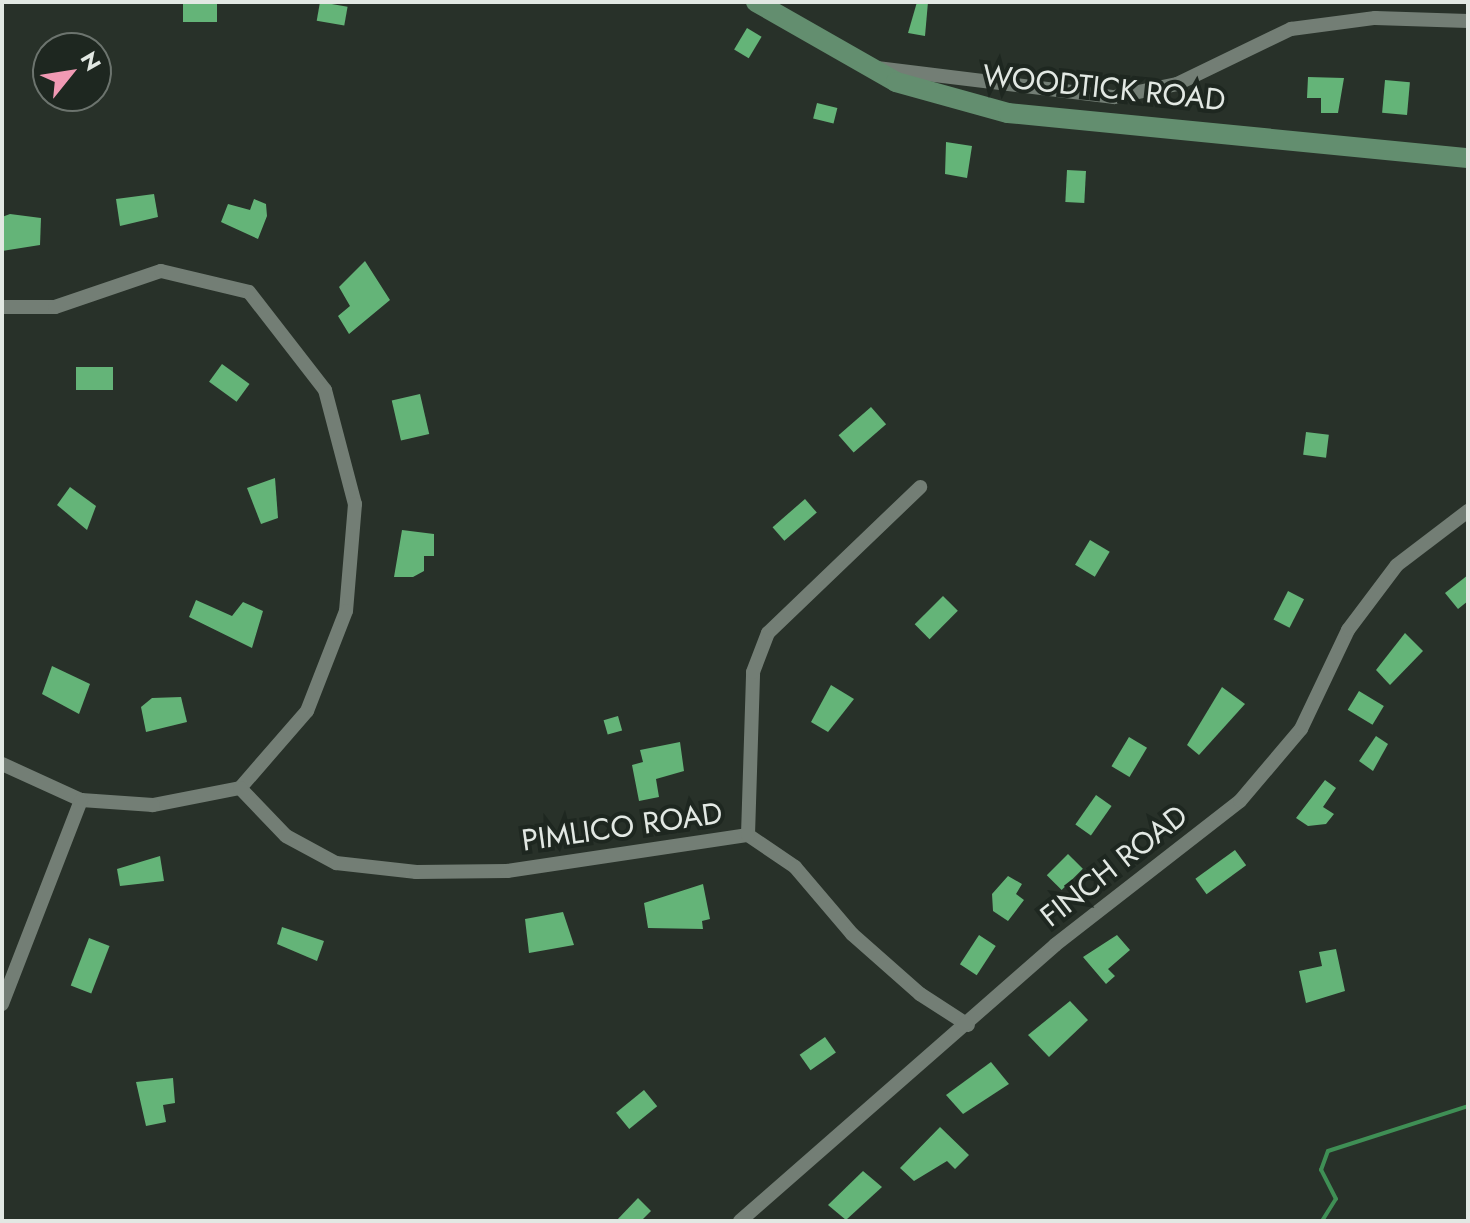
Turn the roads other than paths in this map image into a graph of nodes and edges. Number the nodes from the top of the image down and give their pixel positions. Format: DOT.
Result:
graph roads {
  1 [pos="756,2"];
  2 [pos="1468,21"];
  3 [pos="862,66"];
  4 [pos="1468,158"];
  5 [pos="2,307"];
  6 [pos="920,487"];
  7 [pos="1468,511"];
  8 [pos="2,764"];
  9 [pos="240,788"];
  10 [pos="81,800"];
  11 [pos="748,835"];
  12 [pos="2,1004"];
  13 [pos="968,1025"];
  14 [pos="740,1221"];
  1 -- 3 [label="main road, WOODTICK ROAD"];
  2 -- 3 [label="street"];
  3 -- 4 [label="main road, WOODTICK ROAD"];
  5 -- 9 [label="street"];
  6 -- 11 [label="street"];
  7 -- 13 [label="street, FINCH ROAD"];
  8 -- 10 [label="street"];
  9 -- 10 [label="street"];
  9 -- 11 [label="street, PIMLICO ROAD"];
  10 -- 12 [label="street"];
  11 -- 13 [label="street, PIMLICO ROAD"];
  13 -- 14 [label="street, FINCH ROAD"];
}
